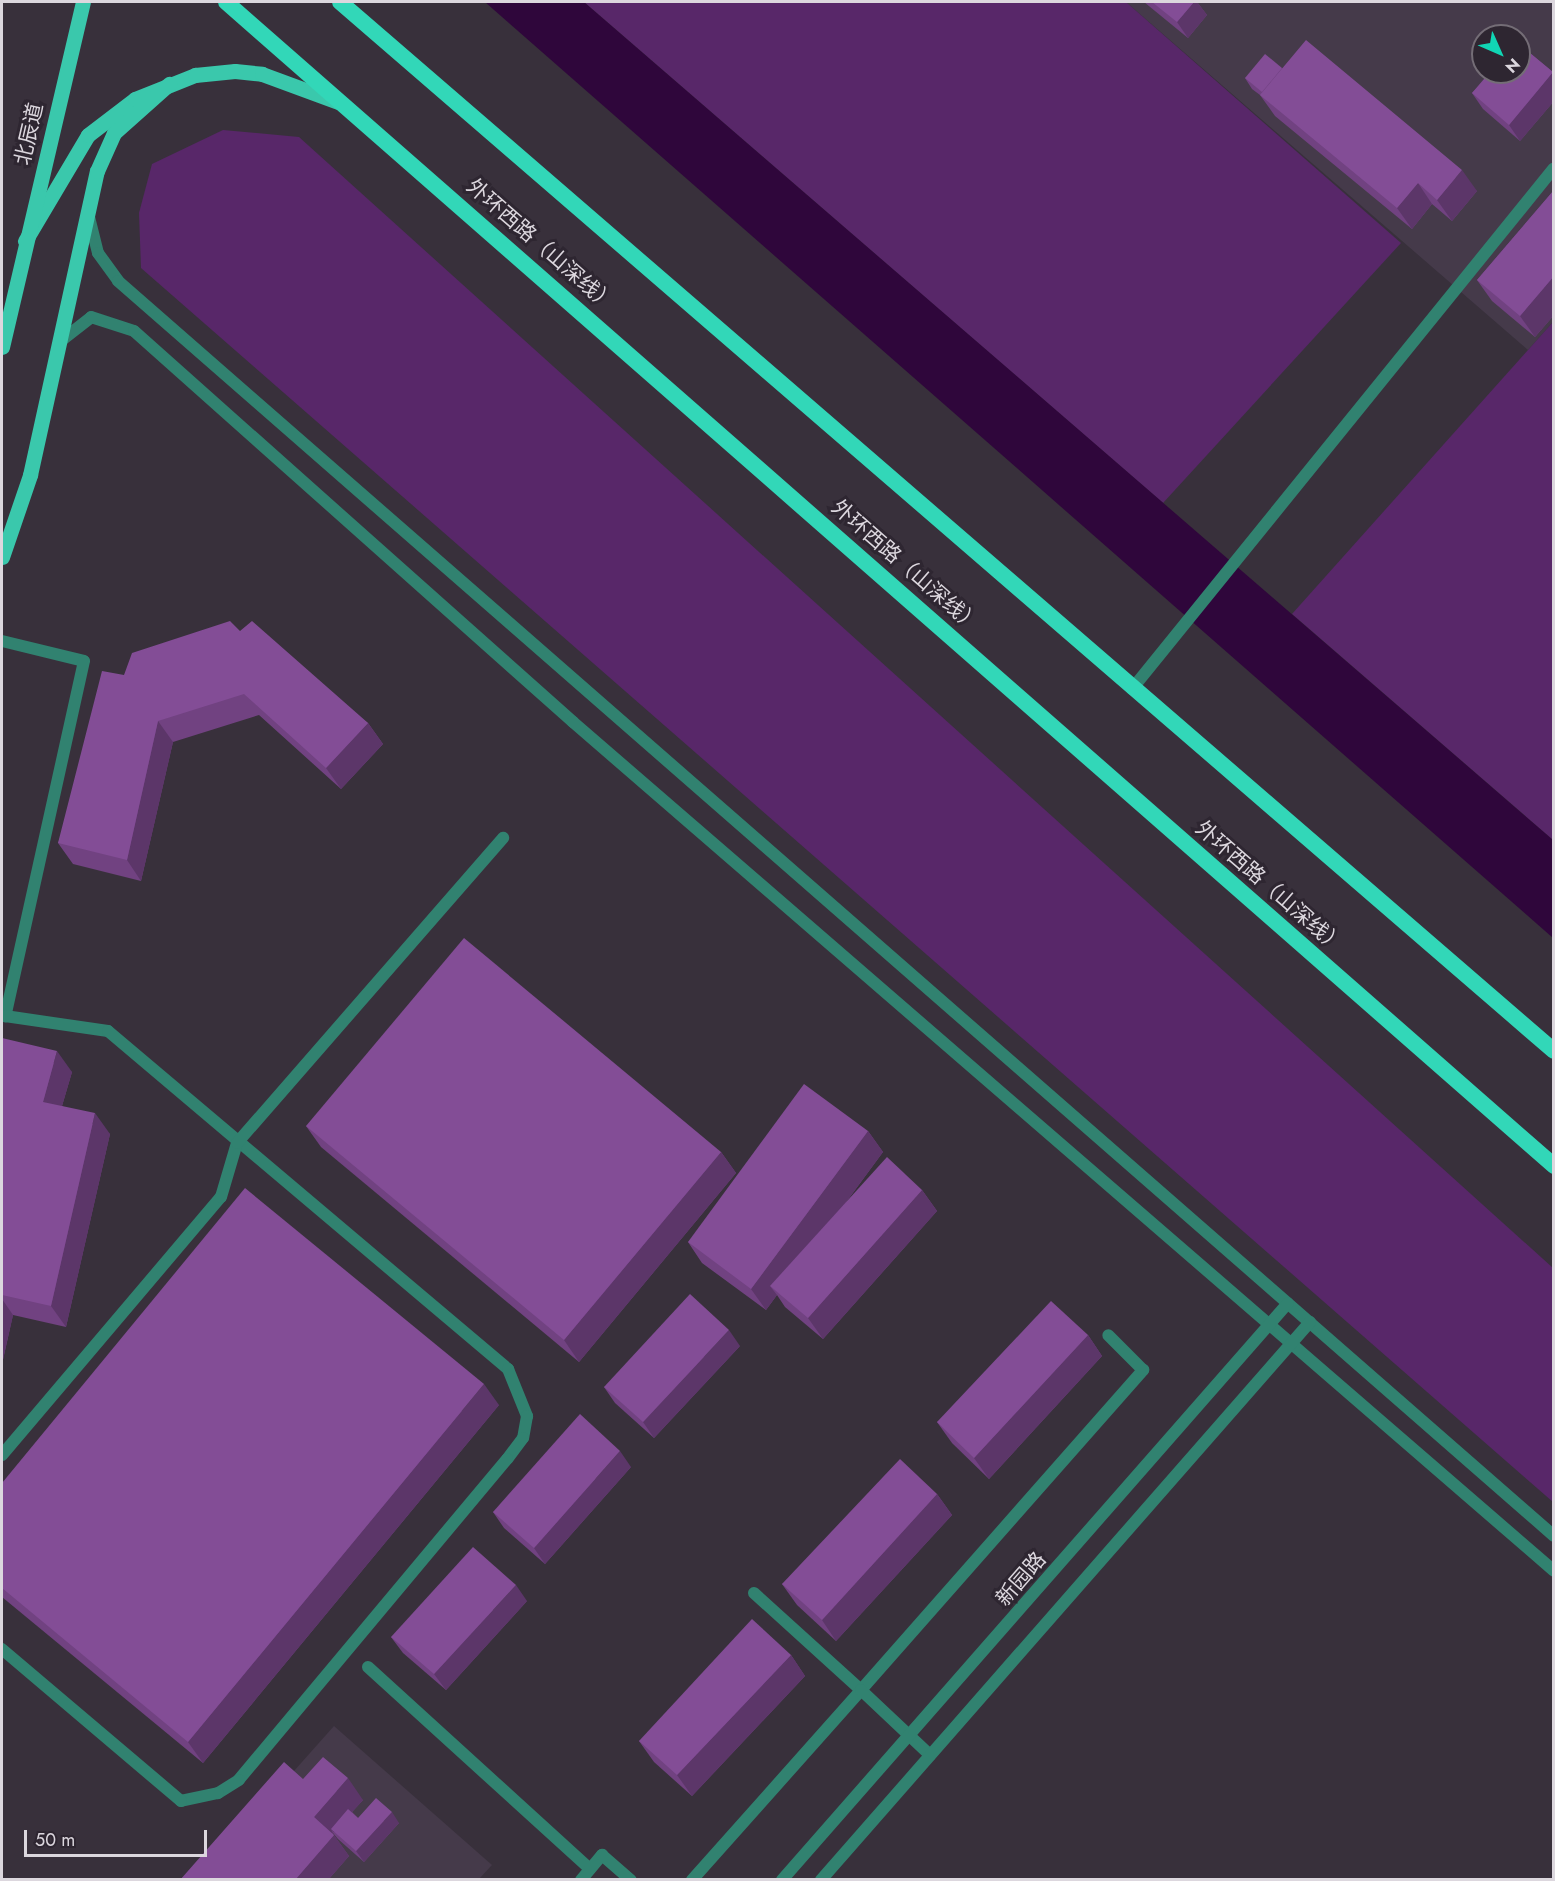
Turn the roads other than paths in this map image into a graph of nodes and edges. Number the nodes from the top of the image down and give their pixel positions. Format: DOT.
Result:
graph roads {
  1 [pos="83,2"];
  2 [pos="226,2"];
  3 [pos="340,2"];
  4 [pos="169,84"];
  5 [pos="350,107"];
  6 [pos="1554,168"];
  7 [pos="89,212"];
  8 [pos="25,241"];
  9 [pos="62,340"];
  10 [pos="2,347"];
  11 [pos="2,557"];
  12 [pos="2,641"];
  13 [pos="1132,689"];
  14 [pos="503,838"];
  15 [pos="1554,1051"];
  16 [pos="237,1143"];
  17 [pos="1554,1166"];
  18 [pos="1288,1303"];
  19 [pos="1310,1322"];
  20 [pos="1268,1324"];
  21 [pos="1108,1335"];
  22 [pos="1291,1343"];
  23 [pos="2,1455"];
  24 [pos="1554,1536"];
  25 [pos="1554,1572"];
  26 [pos="754,1593"];
  27 [pos="2,1649"];
  28 [pos="368,1667"];
  29 [pos="861,1690"];
  30 [pos="910,1736"];
  31 [pos="930,1755"];
  32 [pos="590,1869"];
  33 [pos="581,1880"];
  34 [pos="631,1880"];
  35 [pos="692,1880"];
  36 [pos="782,1880"];
  37 [pos="821,1880"];
  1 -- 8 [label="main road, 北辰道"];
  2 -- 5 [label="highway, 外环西路（山深线）"];
  3 -- 13 [label="highway"];
  4 -- 5 [label="main road"];
  4 -- 7 [label="main road"];
  4 -- 8 [label="main road"];
  5 -- 17 [label="highway, 外环西路（山深线）"];
  6 -- 13 [label="street"];
  7 -- 9 [label="main road"];
  7 -- 18 [label="street"];
  8 -- 10 [label="main road, 北辰道"];
  9 -- 11 [label="main road"];
  9 -- 20 [label="street"];
  12 -- 16 [label="street"];
  13 -- 15 [label="highway"];
  14 -- 16 [label="street"];
  16 -- 23 [label="street"];
  16 -- 27 [label="street"];
  18 -- 19 [label="street"];
  18 -- 20 [label="street, 新园路"];
  19 -- 22 [label="street"];
  19 -- 24 [label="street"];
  20 -- 22 [label="street"];
  20 -- 30 [label="street, 新园路"];
  21 -- 29 [label="street"];
  22 -- 25 [label="street"];
  22 -- 31 [label="street"];
  26 -- 29 [label="street"];
  28 -- 32 [label="street"];
  29 -- 30 [label="street"];
  29 -- 35 [label="street"];
  30 -- 31 [label="street"];
  30 -- 36 [label="street, 新园路"];
  31 -- 37 [label="street"];
  32 -- 33 [label="street"];
  32 -- 34 [label="street"];
}
